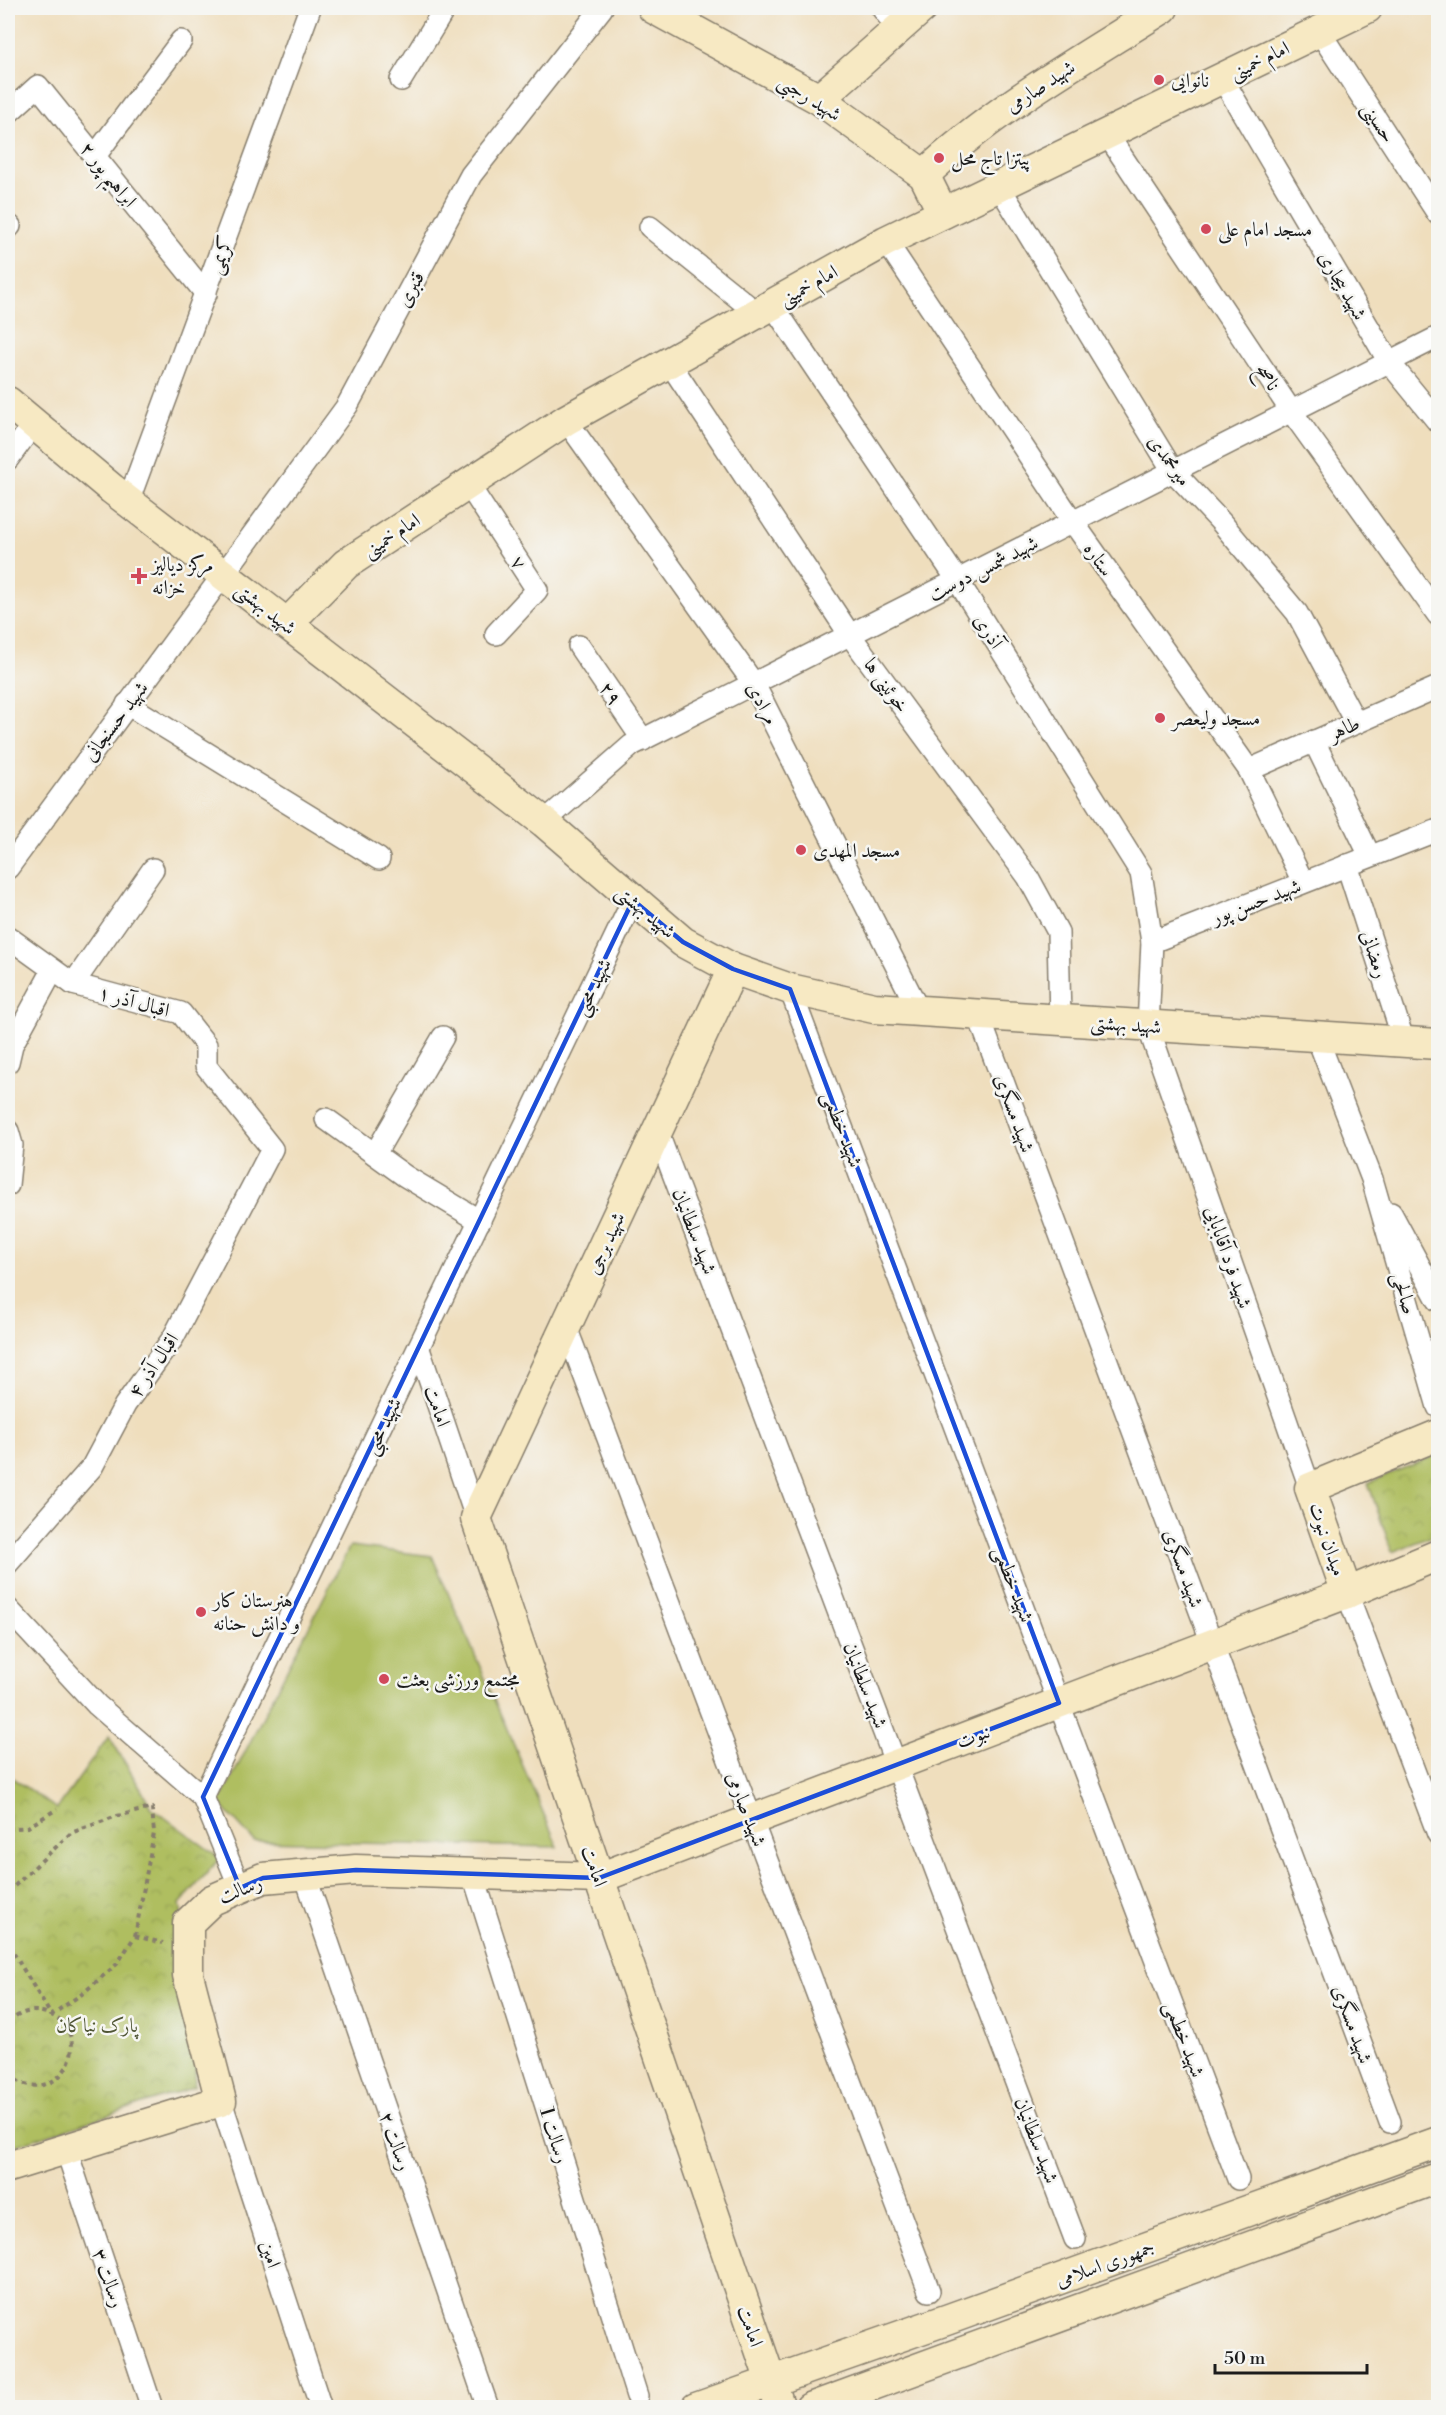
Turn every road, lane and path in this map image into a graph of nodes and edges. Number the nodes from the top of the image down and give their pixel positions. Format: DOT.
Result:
graph roads {
  1 [pos="310,8"];
  2 [pos="445,8"];
  3 [pos="602,8"];
  4 [pos="653,8"];
  5 [pos="922,8"];
  6 [pos="1163,8"];
  7 [pos="1367,8"];
  8 [pos="890,18"];
  9 [pos="1319,31"];
  10 [pos="181,41"];
  11 [pos="1222,78"];
  12 [pos="401,80"];
  13 [pos="819,99"];
  14 [pos="8,113"];
  15 [pos="1107,134"];
  16 [pos="95,156"];
  17 [pos="924,175"];
  18 [pos="999,186"];
  19 [pos="943,213"];
  20 [pos="1438,214"];
  21 [pos="650,227"];
  22 [pos="886,241"];
  23 [pos="206,294"];
  24 [pos="764,309"];
  25 [pos="1438,337"];
  26 [pos="669,362"];
  27 [pos="1389,362"];
  28 [pos="8,402"];
  29 [pos="1291,411"];
  30 [pos="566,420"];
  31 [pos="1438,422"];
  32 [pos="33,425"];
  33 [pos="8,459"];
  34 [pos="1173,471"];
  35 [pos="468,484"];
  36 [pos="128,502"];
  37 [pos="1073,522"];
  38 [pos="224,575"];
  39 [pos="958,580"];
  40 [pos="1438,615"];
  41 [pos="287,624"];
  42 [pos="496,634"];
  43 [pos="850,635"];
  44 [pos="579,646"];
  45 [pos="754,684"];
  46 [pos="1437,694"];
  47 [pos="127,704"];
  48 [pos="1356,723"];
  49 [pos="643,740"];
  50 [pos="1314,741"];
  51 [pos="1249,770"];
  52 [pos="544,822"];
  53 [pos="1438,830"];
  54 [pos="1370,856"];
  55 [pos="10,857"];
  56 [pos="379,860"];
  57 [pos="1347,866"];
  58 [pos="153,869"];
  59 [pos="1303,882"];
  60 [pos="633,900"];
  61 [pos="8,937"];
  62 [pos="1152,942"];
  63 [pos="733,969"];
  64 [pos="53,970"];
  65 [pos="73,984"];
  66 [pos="790,989"];
  67 [pos="919,1011"];
  68 [pos="978,1014"];
  69 [pos="1060,1020"];
  70 [pos="1148,1026"];
  71 [pos="443,1037"];
  72 [pos="1317,1037"];
  73 [pos="1404,1042"];
  74 [pos="1438,1044"];
  75 [pos="8,1062"];
  76 [pos="326,1119"];
  77 [pos="8,1131"];
  78 [pos="657,1131"];
  79 [pos="272,1149"];
  80 [pos="375,1154"];
  81 [pos="1372,1179"];
  82 [pos="8,1185"];
  83 [pos="480,1221"];
  84 [pos="1438,1300"];
  85 [pos="566,1327"];
  86 [pos="419,1349"];
  87 [pos="1438,1407"];
  88 [pos="1438,1435"];
  89 [pos="1310,1488"];
  90 [pos="476,1518"];
  91 [pos="1438,1555"];
  92 [pos="8,1563"];
  93 [pos="1347,1593"];
  94 [pos="8,1609"];
  95 [pos="1213,1644"];
  96 [pos="1059,1703"];
  97 [pos="896,1766"];
  98 [pos="203,1797"];
  99 [pos="57,1809"];
  100 [pos="751,1821"];
  101 [pos="8,1829"];
  102 [pos="1438,1834"];
  103 [pos="472,1874"];
  104 [pos="305,1875"];
  105 [pos="599,1878"];
  106 [pos="240,1888"];
  107 [pos="8,1892"];
  108 [pos="8,1944"];
  109 [pos="51,2015"];
  110 [pos="8,2022"];
  111 [pos="8,2075"];
  112 [pos="221,2101"];
  113 [pos="1390,2122"];
  114 [pos="1438,2142"];
  115 [pos="66,2149"];
  116 [pos="8,2167"];
  117 [pos="1438,2178"];
  118 [pos="1238,2179"];
  119 [pos="1075,2239"];
  120 [pos="928,2291"];
  121 [pos="775,2395"];
  122 [pos="637,2396"];
  123 [pos="864,2399"];
  124 [pos="152,2408"];
  125 [pos="321,2408"];
  126 [pos="488,2408"];
  127 [pos="696,2408"];
  128 [pos="810,2408"];
  1 -- 23 [label="street, کریمی"];
  2 -- 12 [label="street"];
  3 -- 38 [label="street, قنبری"];
  4 -- 13 [label="street, شهید رجبی"];
  5 -- 8 [label="street"];
  6 -- 17 [label="street, شهید صارمی"];
  7 -- 9 [label="street, امام خمینی"];
  8 -- 13 [label="street"];
  9 -- 11 [label="street, امام خمینی"];
  9 -- 20 [label="street, حسینی"];
  10 -- 16 [label="street"];
  11 -- 15 [label="street, امام خمینی"];
  11 -- 27 [label="street, شهید بیجاری"];
  13 -- 17 [label="street, شهید رجبی"];
  14 -- 16 [label="street, ابراهیم پور ۲"];
  15 -- 18 [label="street, امام خمینی"];
  15 -- 29 [label="street, ناصح"];
  16 -- 23 [label="street, ابراهیم پور ۲"];
  17 -- 19 [label="street, شهید رجبی"];
  18 -- 19 [label="street, امام خمینی"];
  18 -- 34 [label="street, میرمحمدی"];
  19 -- 22 [label="street, امام خمینی"];
  21 -- 24 [label="street, آذری"];
  22 -- 24 [label="street, امام خمینی"];
  22 -- 37 [label="street, ستاره"];
  23 -- 36 [label="street, کریمی"];
  24 -- 26 [label="street, امام خمینی"];
  24 -- 39 [label="street, آذری"];
  25 -- 27 [label="street, شهید شمس دوست"];
  26 -- 30 [label="street, امام خمینی"];
  26 -- 43 [label="street, خوئینی ها"];
  27 -- 29 [label="street, شهید شمس دوست"];
  27 -- 31 [label="street, شهید بیجاری"];
  28 -- 32 [label="street, شهید بهشتی"];
  29 -- 34 [label="street, شهید شمس دوست"];
  29 -- 40 [label="street, ناصح"];
  30 -- 35 [label="street, امام خمینی"];
  30 -- 45 [label="street, مرادی"];
  32 -- 33 [label="street"];
  32 -- 36 [label="street, شهید بهشتی"];
  34 -- 37 [label="street, شهید شمس دوست"];
  34 -- 48 [label="street, میرمحمدی"];
  35 -- 41 [label="street, امام خمینی"];
  35 -- 42 [label="street, ۷"];
  36 -- 38 [label="street, شهید بهشتی"];
  37 -- 39 [label="street, شهید شمس دوست"];
  37 -- 51 [label="street, ستاره"];
  38 -- 41 [label="street, شهید بهشتی"];
  38 -- 47 [label="street, شهید حسنجانی"];
  39 -- 43 [label="street, شهید شمس دوست"];
  39 -- 62 [label="street, آذری"];
  41 -- 52 [label="street, شهید بهشتی"];
  43 -- 45 [label="street, شهید شمس دوست"];
  43 -- 69 [label="street, خوئینی ها"];
  44 -- 49 [label="street, ۲۹"];
  45 -- 49 [label="street, شهید شمس دوست"];
  45 -- 67 [label="street, مرادی"];
  46 -- 48 [label="street, طاهر"];
  47 -- 55 [label="street, شهید حسنجانی"];
  47 -- 56 [label="street"];
  48 -- 50 [label="street, طاهر"];
  49 -- 52 [label="street, شهید شمس دوست"];
  50 -- 51 [label="street, طاهر"];
  50 -- 54 [label="street"];
  51 -- 59 [label="street, ستاره"];
  52 -- 60 [label="street, شهید بهشتی"];
  53 -- 54 [label="street, شهید حسن پور"];
  54 -- 57 [label="street, شهید حسن پور"];
  57 -- 59 [label="street, شهید حسن پور"];
  57 -- 73 [label="street, رمضانی"];
  58 -- 65 [label="street"];
  59 -- 62 [label="street, شهید حسن پور"];
  60 -- 63 [label="street, شهید بهشتی"];
  60 -- 83 [label="street, شهید محبی"];
  61 -- 64 [label="street, اقبال آذر ۱"];
  62 -- 70 [label="street"];
  63 -- 66 [label="street, شهید بهشتی"];
  63 -- 78 [label="street, شهید برجی"];
  64 -- 65 [label="street, اقبال آذر ۱"];
  64 -- 75 [label="street"];
  65 -- 79 [label="street, اقبال آذر ۱"];
  66 -- 67 [label="street, شهید بهشتی"];
  66 -- 96 [label="street, شهید خطمی"];
  67 -- 68 [label="street, شهید بهشتی"];
  68 -- 69 [label="street, شهید بهشتی"];
  68 -- 95 [label="street, شهید مسگری"];
  69 -- 70 [label="street, شهید بهشتی"];
  70 -- 72 [label="street, شهید بهشتی"];
  70 -- 89 [label="street, شهید فرد آقابابایی"];
  71 -- 80 [label="street"];
  72 -- 73 [label="street, شهید بهشتی"];
  72 -- 81 [label="street, صالحی"];
  73 -- 74 [label="street, شهید بهشتی"];
  76 -- 80 [label="street"];
  77 -- 82 [label="street"];
  78 -- 85 [label="street, شهید برجی"];
  78 -- 97 [label="street, شهید سلطانیان"];
  79 -- 92 [label="street, اقبال آذر ۴"];
  80 -- 83 [label="street"];
  81 -- 84 [label="street, صالحی"];
  81 -- 87 [label="street, صالحی"];
  83 -- 86 [label="street, شهید محبی"];
  85 -- 90 [label="street, شهید برجی"];
  85 -- 100 [label="street, شهید صارمی"];
  86 -- 90 [label="street, امامت"];
  86 -- 98 [label="street, شهید محبی"];
  88 -- 89 [label="street, میدان نبوت"];
  89 -- 93 [label="street, میدان نبوت"];
  90 -- 105 [label="street, امامت"];
  91 -- 93 [label="street, میدان نبوت"];
  93 -- 95 [label="street, نبوت"];
  93 -- 102 [label="street"];
  94 -- 98 [label="street"];
  95 -- 96 [label="street, نبوت"];
  95 -- 113 [label="street, شهید مسگری"];
  96 -- 97 [label="street, نبوت"];
  96 -- 118 [label="street, شهید خطمی"];
  97 -- 100 [label="street, نبوت"];
  97 -- 119 [label="street, شهید سلطانیان"];
  98 -- 106 [label="street"];
  99 -- 101 [label="path"];
  100 -- 105 [label="street, نبوت"];
  100 -- 120 [label="street, شهید صارمی"];
  103 -- 104 [label="street, رسالت"];
  103 -- 105 [label="street, رسالت"];
  103 -- 122 [label="street, رسالت 1"];
  104 -- 106 [label="street, رسالت"];
  104 -- 126 [label="street, رسالت ۲"];
  105 -- 121 [label="street, امامت"];
  106 -- 112 [label="street, رسالت"];
  107 -- 109 [label="path"];
  108 -- 109 [label="path"];
  109 -- 110 [label="path"];
  109 -- 111 [label="path"];
  112 -- 115 [label="street"];
  112 -- 125 [label="street, امین"];
  114 -- 121 [label="street, جمهوری اسلامی"];
  115 -- 116 [label="street"];
  115 -- 124 [label="street, رسالت ۳"];
  117 -- 123 [label="street, جمهوری اسلامی"];
  121 -- 127 [label="street, جمهوری اسلامی"];
  123 -- 128 [label="street, جمهوری اسلامی"];
}
